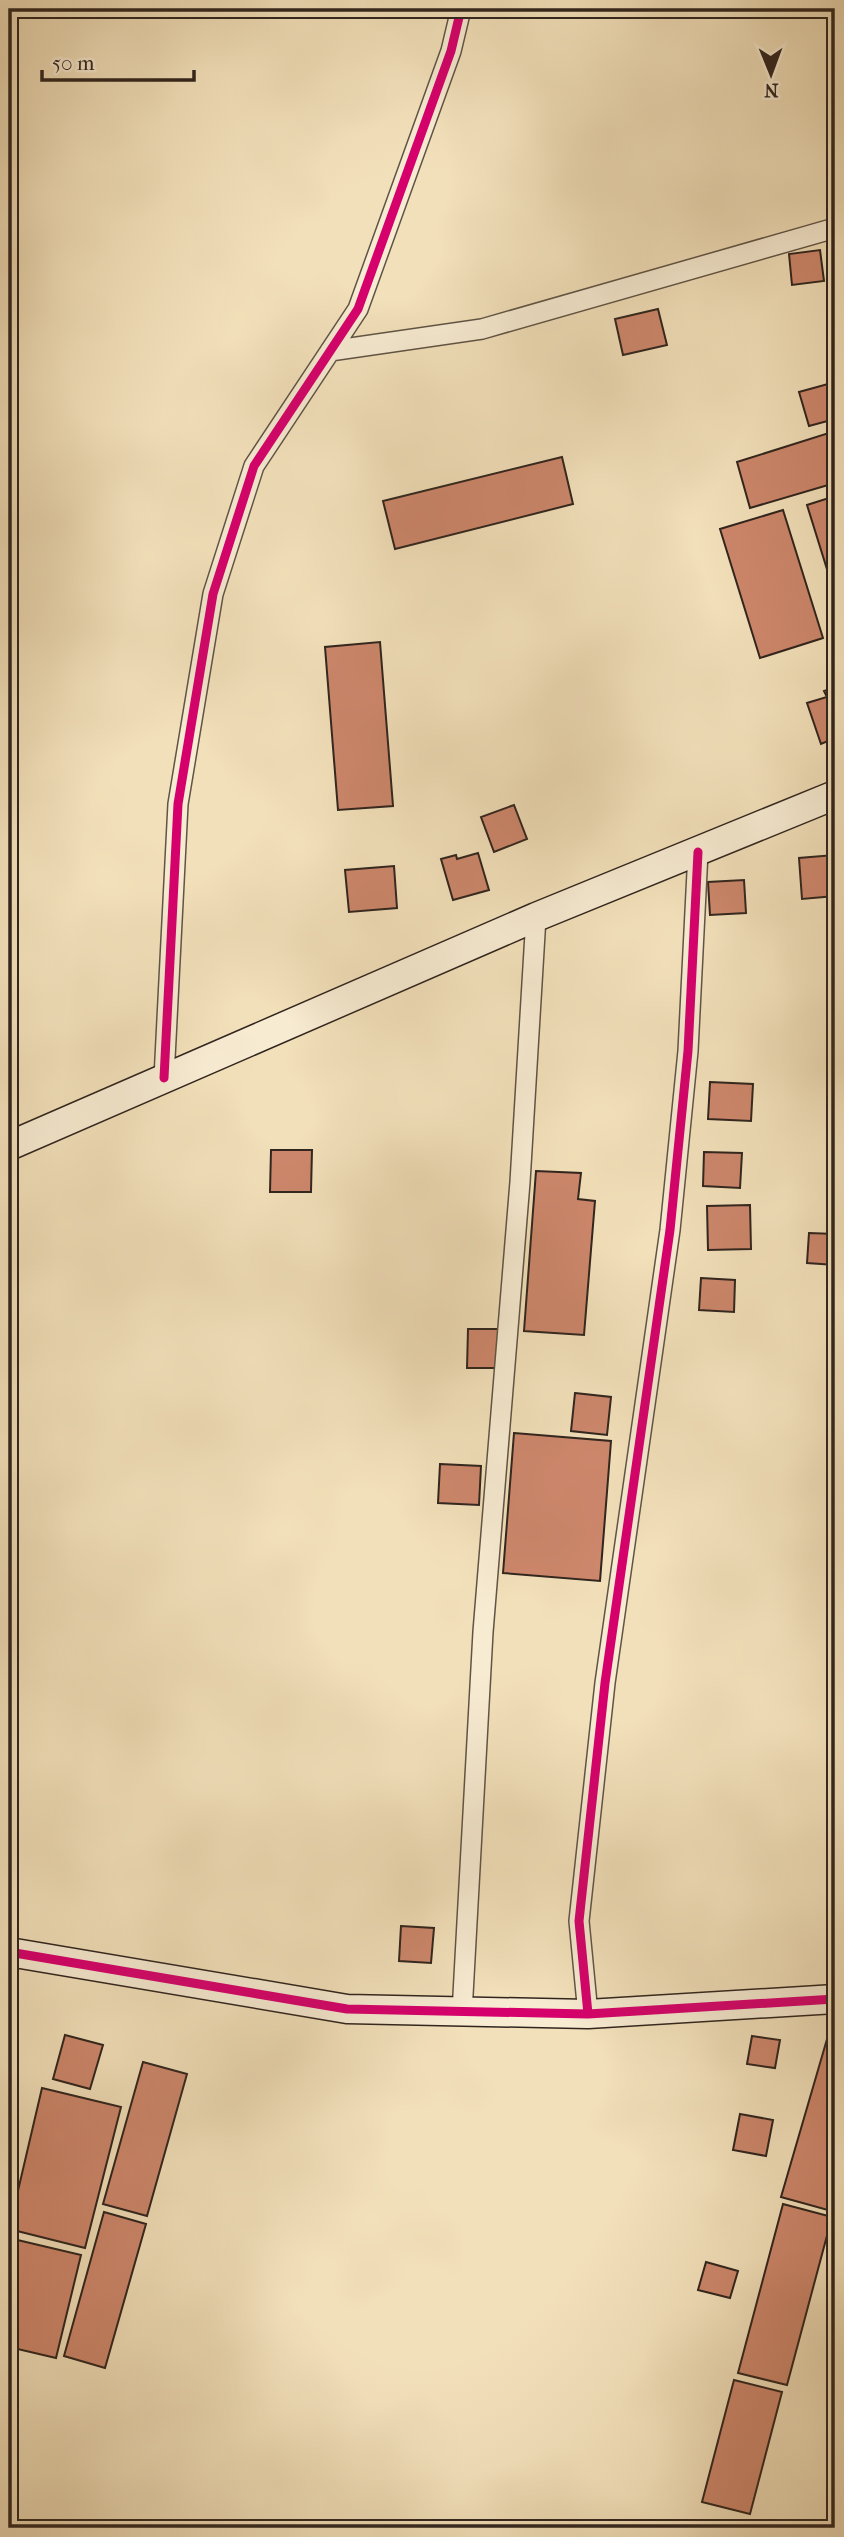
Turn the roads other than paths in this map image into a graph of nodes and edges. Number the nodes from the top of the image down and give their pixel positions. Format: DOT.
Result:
graph roads {
  1 [pos="461,9"];
  2 [pos="835,228"];
  3 [pos="330,351"];
  4 [pos="835,795"];
  5 [pos="698,852"];
  6 [pos="536,917"];
  7 [pos="164,1078"];
  8 [pos="9,1146"];
  9 [pos="9,1952"];
  10 [pos="835,1999"];
  11 [pos="462,2013"];
  12 [pos="588,2014"];
  1 -- 3 [label="street"];
  2 -- 3 [label="street"];
  3 -- 7 [label="street"];
  4 -- 5 [label="street"];
  5 -- 6 [label="street"];
  5 -- 12 [label="street"];
  6 -- 7 [label="street"];
  6 -- 11 [label="street"];
  7 -- 8 [label="street"];
  9 -- 11 [label="street"];
  10 -- 12 [label="street"];
  11 -- 12 [label="street"];
}
